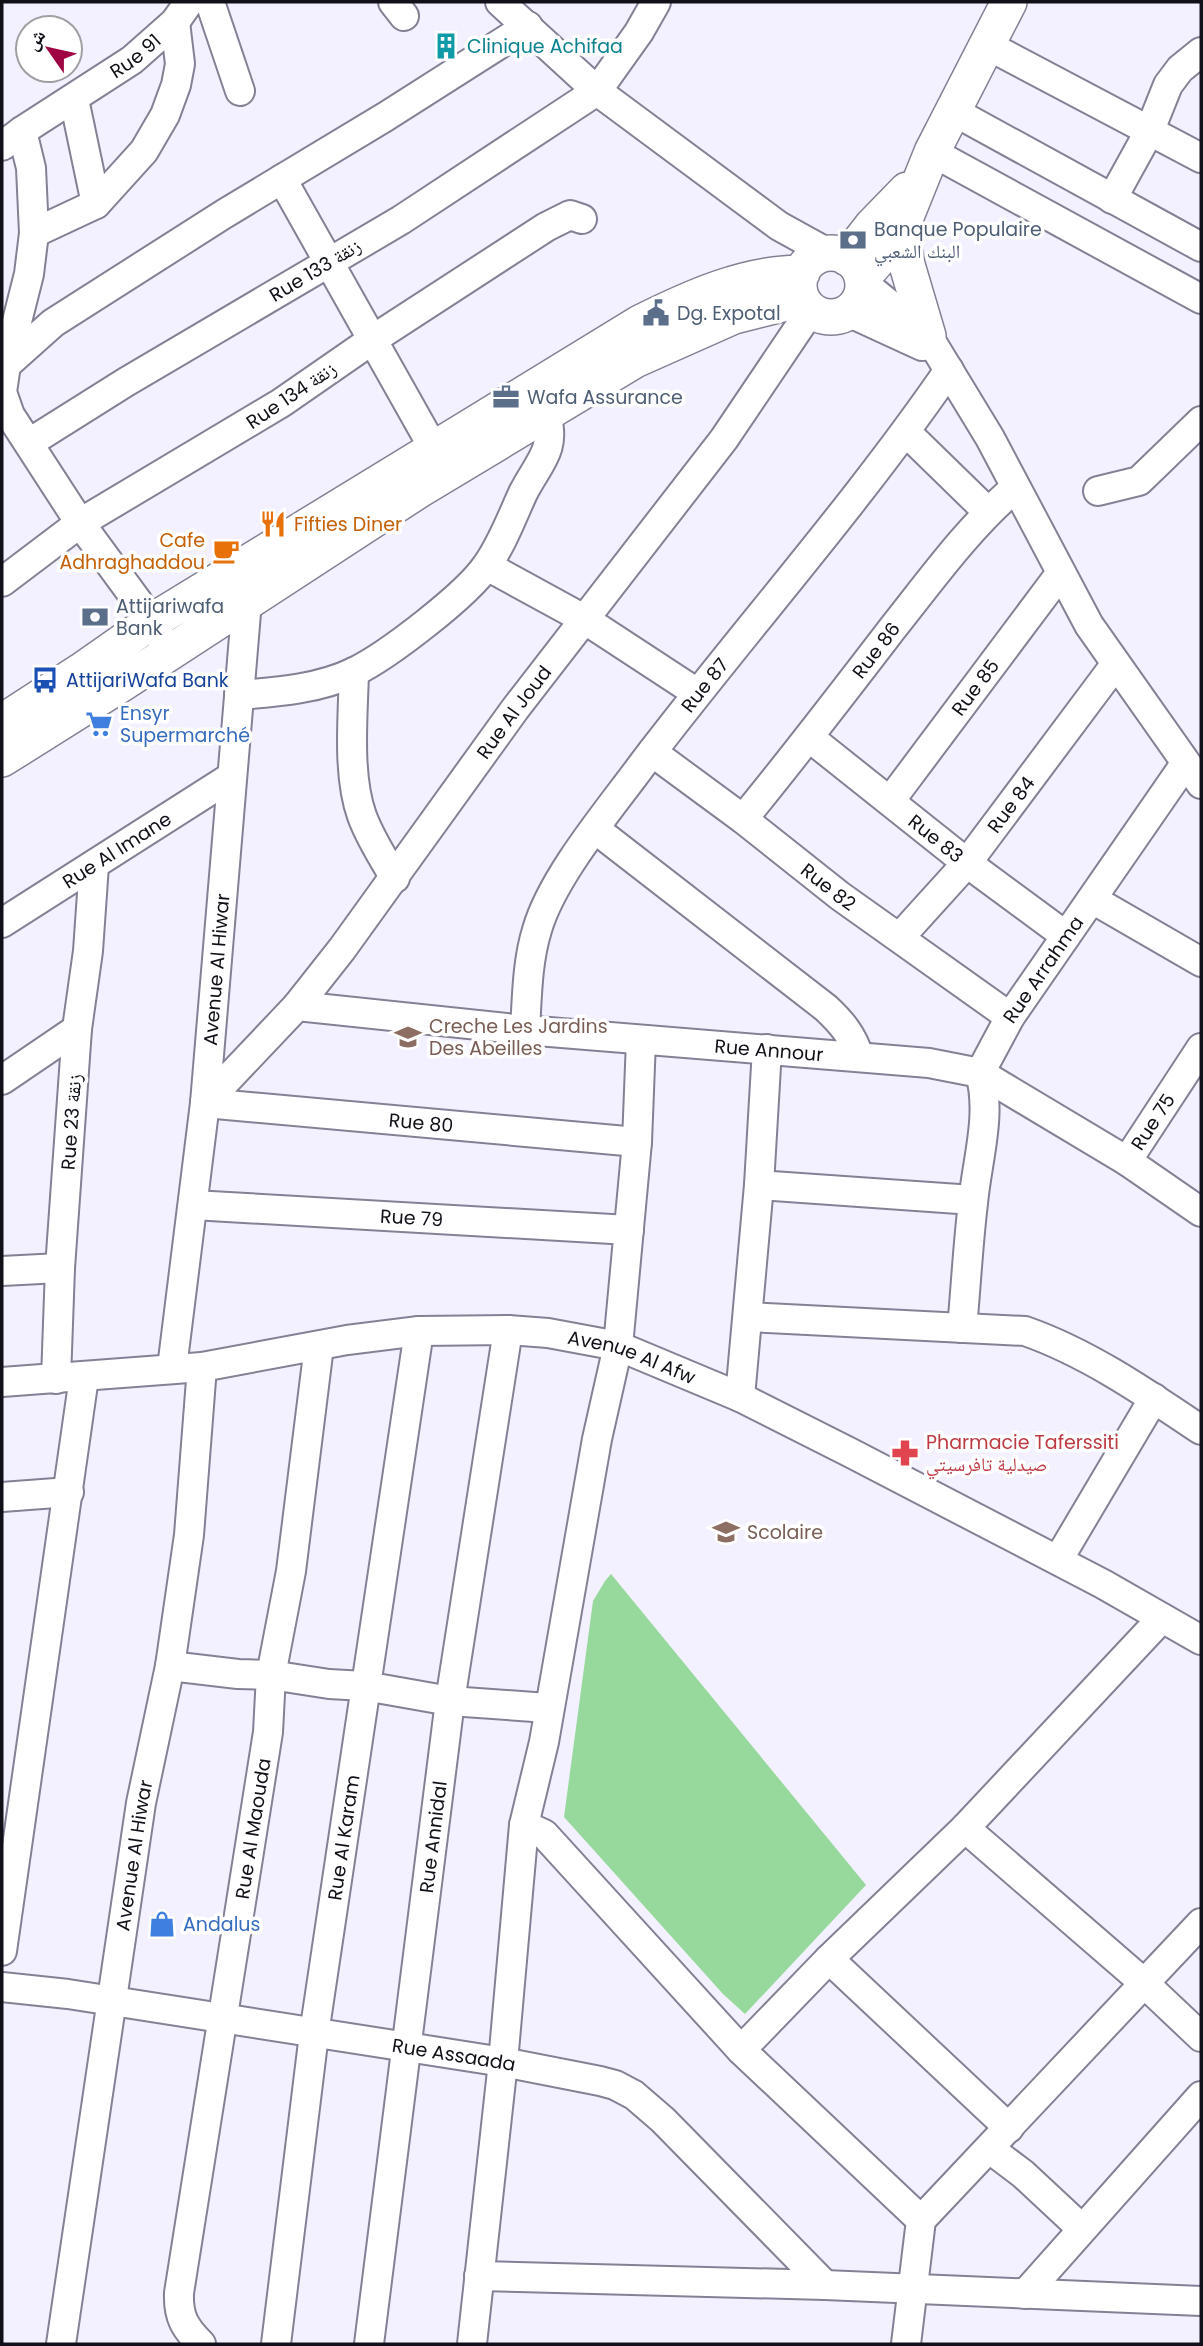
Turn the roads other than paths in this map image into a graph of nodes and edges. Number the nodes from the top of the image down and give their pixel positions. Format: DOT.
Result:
graph roads {
  1 [pos="210,2"];
  2 [pos="500,2"];
  3 [pos="656,2"];
  4 [pos="1009,2"];
  5 [pos="182,12"];
  6 [pos="528,26"];
  7 [pos="987,45"];
  8 [pos="1201,52"];
  9 [pos="597,91"];
  10 [pos="240,92"];
  11 [pos="74,99"];
  12 [pos="953,111"];
  13 [pos="1150,130"];
  14 [pos="12,138"];
  15 [pos="1201,158"];
  16 [pos="926,165"];
  17 [pos="282,179"];
  18 [pos="1112,199"];
  19 [pos="96,204"];
  20 [pos="582,219"];
  21 [pos="901,229"];
  22 [pos="34,233"];
  23 [pos="1198,238"];
  24 [pos="327,263"];
  25 [pos="830,282"];
  26 [pos="1201,299"];
  27 [pos="11,304"];
  28 [pos="372,340"];
  29 [pos="938,353"];
  30 [pos="6,365"];
  31 [pos="546,415"];
  32 [pos="1201,421"];
  33 [pos="906,432"];
  34 [pos="29,443"];
  35 [pos="434,449"];
  36 [pos="1015,488"];
  37 [pos="1098,491"];
  38 [pos="987,511"];
  39 [pos="80,523"];
  40 [pos="487,565"];
  41 [pos="1060,574"];
  42 [pos="2,582"];
  43 [pos="239,588"];
  44 [pos="584,619"];
  45 [pos="151,622"];
  46 [pos="170,653"];
  47 [pos="1115,665"];
  48 [pos="355,672"];
  49 [pos="697,693"];
  50 [pos="239,695"];
  51 [pos="2,722"];
  52 [pos="810,738"];
  53 [pos="652,752"];
  54 [pos="2,759"];
  55 [pos="1193,774"];
  56 [pos="231,777"];
  57 [pos="890,801"];
  58 [pos="743,819"];
  59 [pos="596,830"];
  60 [pos="967,863"];
  61 [pos="94,865"];
  62 [pos="395,878"];
  63 [pos="1092,899"];
  64 [pos="2,923"];
  65 [pos="1066,936"];
  66 [pos="900,937"];
  67 [pos="1201,962"];
  68 [pos="297,1006"];
  69 [pos="1010,1017"];
  70 [pos="78,1029"];
  71 [pos="525,1030"];
  72 [pos="641,1040"];
  73 [pos="1201,1048"];
  74 [pos="766,1049"];
  75 [pos="859,1057"];
  76 [pos="980,1073"];
  77 [pos="2,1080"];
  78 [pos="205,1103"];
  79 [pos="637,1142"];
  80 [pos="1127,1161"];
  81 [pos="759,1185"];
  82 [pos="973,1199"];
  83 [pos="193,1205"];
  84 [pos="1201,1212"];
  85 [pos="629,1230"];
  86 [pos="60,1268"];
  87 [pos="2,1271"];
  88 [pos="748,1317"];
  89 [pos="962,1328"];
  90 [pos="508,1330"];
  91 [pos="419,1331"];
  92 [pos="319,1346"];
  93 [pos="618,1346"];
  94 [pos="202,1367"];
  95 [pos="172,1368"];
  96 [pos="84,1377"];
  97 [pos="56,1379"];
  98 [pos="2,1382"];
  99 [pos="740,1397"];
  100 [pos="1154,1398"];
  101 [pos="1201,1430"];
  102 [pos="69,1492"];
  103 [pos="2,1497"];
  104 [pos="1058,1560"];
  105 [pos="1162,1618"];
  106 [pos="1201,1640"];
  107 [pos="170,1666"];
  108 [pos="271,1675"];
  109 [pos="365,1686"];
  110 [pos="450,1701"];
  111 [pos="548,1708"];
  112 [pos="524,1825"];
  113 [pos="965,1828"];
  114 [pos="8,1867"];
  115 [pos="1201,1923"];
  116 [pos="2,1951"];
  117 [pos="828,1959"];
  118 [pos="1144,1983"];
  119 [pos="2,1987"];
  120 [pos="111,2002"];
  121 [pos="222,2019"];
  122 [pos="314,2034"];
  123 [pos="1201,2037"];
  124 [pos="407,2048"];
  125 [pos="741,2050"];
  126 [pos="503,2062"];
  127 [pos="1201,2096"];
  128 [pos="1009,2128"];
  129 [pos="990,2150"];
  130 [pos="921,2220"];
  131 [pos="1082,2228"];
  132 [pos="479,2276"];
  133 [pos="825,2285"];
  134 [pos="912,2288"];
  135 [pos="1025,2294"];
  136 [pos="1201,2301"];
  137 [pos="61,2344"];
  138 [pos="201,2344"];
  139 [pos="276,2344"];
  140 [pos="369,2344"];
  141 [pos="472,2344"];
  142 [pos="906,2344"];
  1 -- 10 [label="street"];
  2 -- 6 [label="street"];
  3 -- 9 [label="street"];
  4 -- 7 [label="main road"];
  5 -- 11 [label="street, Rue 91"];
  5 -- 19 [label="street"];
  6 -- 9 [label="street"];
  6 -- 17 [label="street"];
  7 -- 12 [label="main road"];
  7 -- 13 [label="street"];
  8 -- 13 [label="street"];
  9 -- 24 [label="street, Rue 133 زنقة"];
  9 -- 25 [label="street"];
  11 -- 14 [label="street, Rue 91"];
  11 -- 19 [label="street"];
  12 -- 16 [label="main road"];
  12 -- 18 [label="street"];
  13 -- 15 [label="street"];
  13 -- 18 [label="street"];
  14 -- 22 [label="street"];
  16 -- 21 [label="main road"];
  16 -- 25 [label="main road"];
  16 -- 26 [label="street"];
  17 -- 24 [label="street"];
  17 -- 30 [label="street"];
  18 -- 23 [label="street"];
  19 -- 22 [label="street"];
  20 -- 28 [label="street, Rue 134 زنقة"];
  21 -- 25 [label="main road"];
  21 -- 29 [label="main road"];
  22 -- 27 [label="street"];
  24 -- 28 [label="street"];
  24 -- 34 [label="street, Rue 133 زنقة"];
  25 -- 29 [label="street"];
  25 -- 31 [label="main road"];
  25 -- 35 [label="main road"];
  25 -- 44 [label="street, Rue Al Joud"];
  27 -- 30 [label="street"];
  28 -- 35 [label="street"];
  28 -- 39 [label="street, Rue 134 زنقة"];
  29 -- 33 [label="street, Rue 87"];
  29 -- 36 [label="street"];
  30 -- 34 [label="street"];
  31 -- 40 [label="street"];
  31 -- 43 [label="main road"];
  32 -- 37 [label="street"];
  33 -- 38 [label="street"];
  33 -- 49 [label="street, Rue 87"];
  34 -- 39 [label="street"];
  35 -- 43 [label="main road"];
  36 -- 38 [label="street, Rue 86"];
  36 -- 41 [label="street"];
  38 -- 52 [label="street, Rue 86"];
  39 -- 42 [label="street, Rue 134 زنقة"];
  39 -- 45 [label="street"];
  40 -- 44 [label="street"];
  40 -- 48 [label="street"];
  41 -- 47 [label="street"];
  41 -- 57 [label="street, Rue 85"];
  43 -- 45 [label="main road"];
  43 -- 46 [label="main road"];
  43 -- 50 [label="street, Avenue Al Hiwar"];
  44 -- 49 [label="street"];
  44 -- 62 [label="street, Rue Al Joud"];
  45 -- 46 [label="street"];
  45 -- 51 [label="main road"];
  46 -- 54 [label="main road"];
  47 -- 55 [label="street"];
  47 -- 60 [label="street, Rue 84"];
  48 -- 50 [label="street"];
  48 -- 62 [label="street"];
  49 -- 53 [label="street, Rue 87"];
  50 -- 56 [label="street, Avenue Al Hiwar"];
  52 -- 57 [label="street, Rue 83"];
  52 -- 58 [label="street, Rue 86"];
  53 -- 58 [label="street, Rue 82"];
  53 -- 59 [label="street, Rue 87"];
  55 -- 63 [label="street, Rue Arrahma"];
  56 -- 61 [label="street, Rue Al Imane"];
  56 -- 78 [label="street, Avenue Al Hiwar"];
  57 -- 60 [label="street, Rue 83"];
  58 -- 66 [label="street, Rue 82"];
  59 -- 71 [label="street, Rue 87"];
  59 -- 75 [label="street"];
  60 -- 65 [label="street, Rue 83"];
  60 -- 66 [label="street, Rue 84"];
  61 -- 64 [label="street, Rue Al Imane"];
  61 -- 70 [label="street, Rue 23 زنقة"];
  62 -- 68 [label="street, Rue Al Joud"];
  63 -- 65 [label="street, Rue Arrahma"];
  63 -- 67 [label="street"];
  65 -- 69 [label="street, Rue Arrahma"];
  66 -- 69 [label="street, Rue 82"];
  68 -- 71 [label="street, Rue Annour"];
  68 -- 78 [label="street, Rue Al Joud"];
  69 -- 76 [label="street, Rue Arrahma"];
  70 -- 77 [label="street"];
  70 -- 86 [label="street, Rue 23 زنقة"];
  71 -- 72 [label="street, Rue Annour"];
  72 -- 74 [label="street, Rue Annour"];
  72 -- 79 [label="street"];
  73 -- 80 [label="street, Rue 75"];
  74 -- 75 [label="street, Rue Annour"];
  74 -- 81 [label="street"];
  75 -- 76 [label="street, Rue Annour"];
  76 -- 80 [label="street, Rue Annour"];
  76 -- 82 [label="street"];
  78 -- 79 [label="street, Rue 80"];
  78 -- 83 [label="street, Avenue Al Hiwar"];
  79 -- 85 [label="street"];
  80 -- 84 [label="street, Rue Annour"];
  81 -- 82 [label="street"];
  81 -- 88 [label="street"];
  82 -- 89 [label="street"];
  83 -- 85 [label="street, Rue 79"];
  83 -- 95 [label="street, Avenue Al Hiwar"];
  85 -- 93 [label="street"];
  86 -- 87 [label="street"];
  86 -- 97 [label="street, Rue 23 زنقة"];
  88 -- 89 [label="street"];
  88 -- 99 [label="street"];
  89 -- 100 [label="street"];
  90 -- 91 [label="street, Avenue Al Afw"];
  90 -- 93 [label="street, Avenue Al Afw"];
  90 -- 110 [label="street, Rue Annidal"];
  91 -- 92 [label="street, Avenue Al Afw"];
  91 -- 109 [label="street, Rue Al Karam"];
  92 -- 94 [label="street, Avenue Al Afw"];
  92 -- 108 [label="street, Rue Al Maouda"];
  93 -- 99 [label="street, Avenue Al Afw"];
  93 -- 111 [label="street"];
  94 -- 95 [label="street, Avenue Al Afw"];
  94 -- 107 [label="street, Avenue Al Hiwar"];
  95 -- 96 [label="street, Avenue Al Afw"];
  96 -- 97 [label="street, Avenue Al Afw"];
  96 -- 102 [label="street"];
  97 -- 98 [label="street, Avenue Al Afw"];
  99 -- 104 [label="street, Avenue Al Afw"];
  100 -- 101 [label="street"];
  100 -- 104 [label="street"];
  102 -- 103 [label="street"];
  102 -- 114 [label="street"];
  104 -- 105 [label="street, Avenue Al Afw"];
  105 -- 106 [label="street, Avenue Al Afw"];
  105 -- 113 [label="street"];
  107 -- 108 [label="street"];
  107 -- 120 [label="street, Avenue Al Hiwar"];
  108 -- 109 [label="street"];
  108 -- 121 [label="street, Rue Al Maouda"];
  109 -- 110 [label="street"];
  109 -- 122 [label="street, Rue Al Karam"];
  110 -- 111 [label="street"];
  110 -- 124 [label="street, Rue Annidal"];
  111 -- 112 [label="street"];
  112 -- 125 [label="street"];
  112 -- 126 [label="street"];
  113 -- 117 [label="street"];
  113 -- 118 [label="street"];
  114 -- 116 [label="street"];
  115 -- 118 [label="street"];
  117 -- 125 [label="street"];
  117 -- 128 [label="street"];
  118 -- 123 [label="street"];
  118 -- 128 [label="street"];
  119 -- 120 [label="street, Rue Assaada"];
  120 -- 121 [label="street, Rue Assaada"];
  120 -- 137 [label="street, Avenue Al Hiwar"];
  121 -- 122 [label="street, Rue Assaada"];
  121 -- 138 [label="street, Rue Al Maouda"];
  122 -- 124 [label="street, Rue Assaada"];
  122 -- 139 [label="street, Rue Al Karam"];
  124 -- 126 [label="street, Rue Assaada"];
  124 -- 140 [label="street, Rue Annidal"];
  125 -- 130 [label="street"];
  126 -- 132 [label="street"];
  126 -- 133 [label="street, Rue Assaada"];
  127 -- 131 [label="street"];
  128 -- 129 [label="street"];
  129 -- 130 [label="street"];
  129 -- 131 [label="street"];
  130 -- 134 [label="street"];
  131 -- 135 [label="street"];
  132 -- 133 [label="street"];
  132 -- 141 [label="street"];
  133 -- 134 [label="street"];
  134 -- 135 [label="street"];
  134 -- 142 [label="street"];
  135 -- 136 [label="street"];
}
